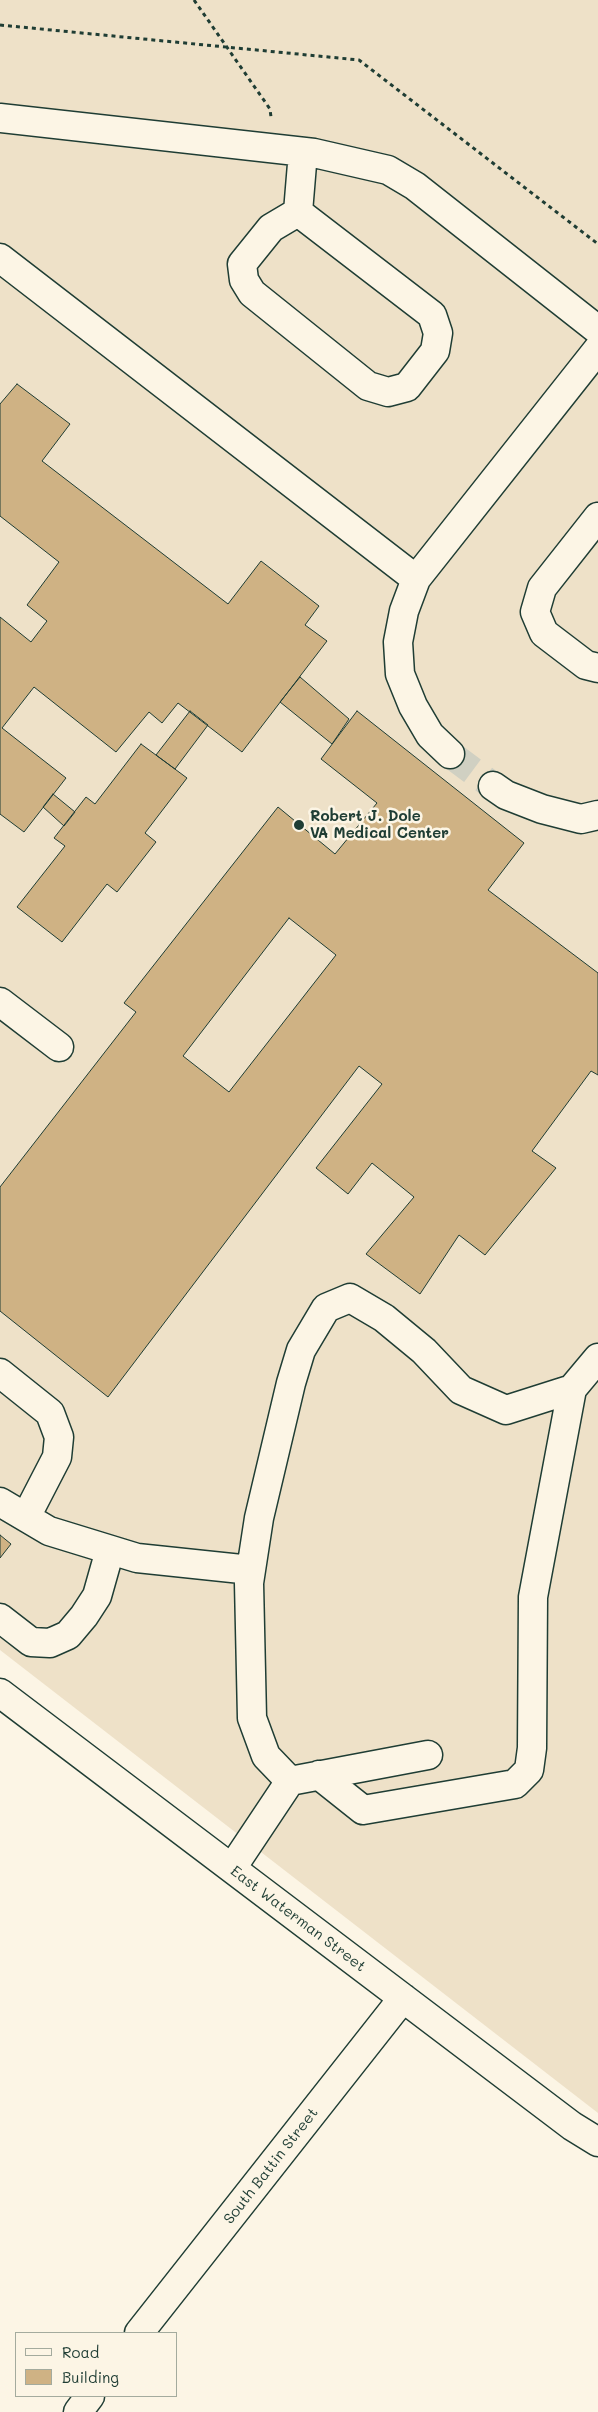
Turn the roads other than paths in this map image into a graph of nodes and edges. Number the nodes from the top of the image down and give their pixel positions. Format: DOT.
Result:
graph roads {
  1 [pos="0,118"];
  2 [pos="303,152"];
  3 [pos="298,212"];
  4 [pos="0,258"];
  5 [pos="598,330"];
  6 [pos="598,349"];
  7 [pos="598,517"];
  8 [pos="416,579"];
  9 [pos="598,668"];
  10 [pos="450,754"];
  11 [pos="493,786"];
  12 [pos="598,815"];
  13 [pos="0,1002"];
  14 [pos="59,1047"];
  15 [pos="598,1358"];
  16 [pos="0,1373"];
  17 [pos="572,1389"];
  18 [pos="0,1502"];
  19 [pos="26,1518"];
  20 [pos="110,1550"];
  21 [pos="251,1570"];
  22 [pos="0,1618"];
  23 [pos="0,1693"];
  24 [pos="428,1755"];
  25 [pos="319,1775"];
  26 [pos="290,1781"];
  27 [pos="232,1868"];
  28 [pos="403,1998"];
  29 [pos="598,2142"];
  30 [pos="140,2332"];
  31 [pos="89,2397"];
  32 [pos="78,2412"];
  1 -- 2 [label="street"];
  2 -- 3 [label="street"];
  2 -- 5 [label="street"];
  3 -- 3 [label="street"];
  4 -- 8 [label="street"];
  6 -- 8 [label="street"];
  7 -- 9 [label="street"];
  8 -- 10 [label="street"];
  11 -- 12 [label="street"];
  13 -- 14 [label="street"];
  15 -- 17 [label="street"];
  16 -- 19 [label="street"];
  17 -- 21 [label="street"];
  17 -- 25 [label="street"];
  18 -- 19 [label="street"];
  19 -- 20 [label="street"];
  20 -- 21 [label="street"];
  20 -- 22 [label="street"];
  21 -- 26 [label="street"];
  23 -- 27 [label="street, East Waterman Street"];
  24 -- 25 [label="street"];
  25 -- 26 [label="street"];
  26 -- 27 [label="street"];
  27 -- 28 [label="street, East Waterman Street"];
  28 -- 29 [label="street, East Waterman Street"];
  28 -- 30 [label="street, South Battin Street"];
  31 -- 32 [label="street"];
}
